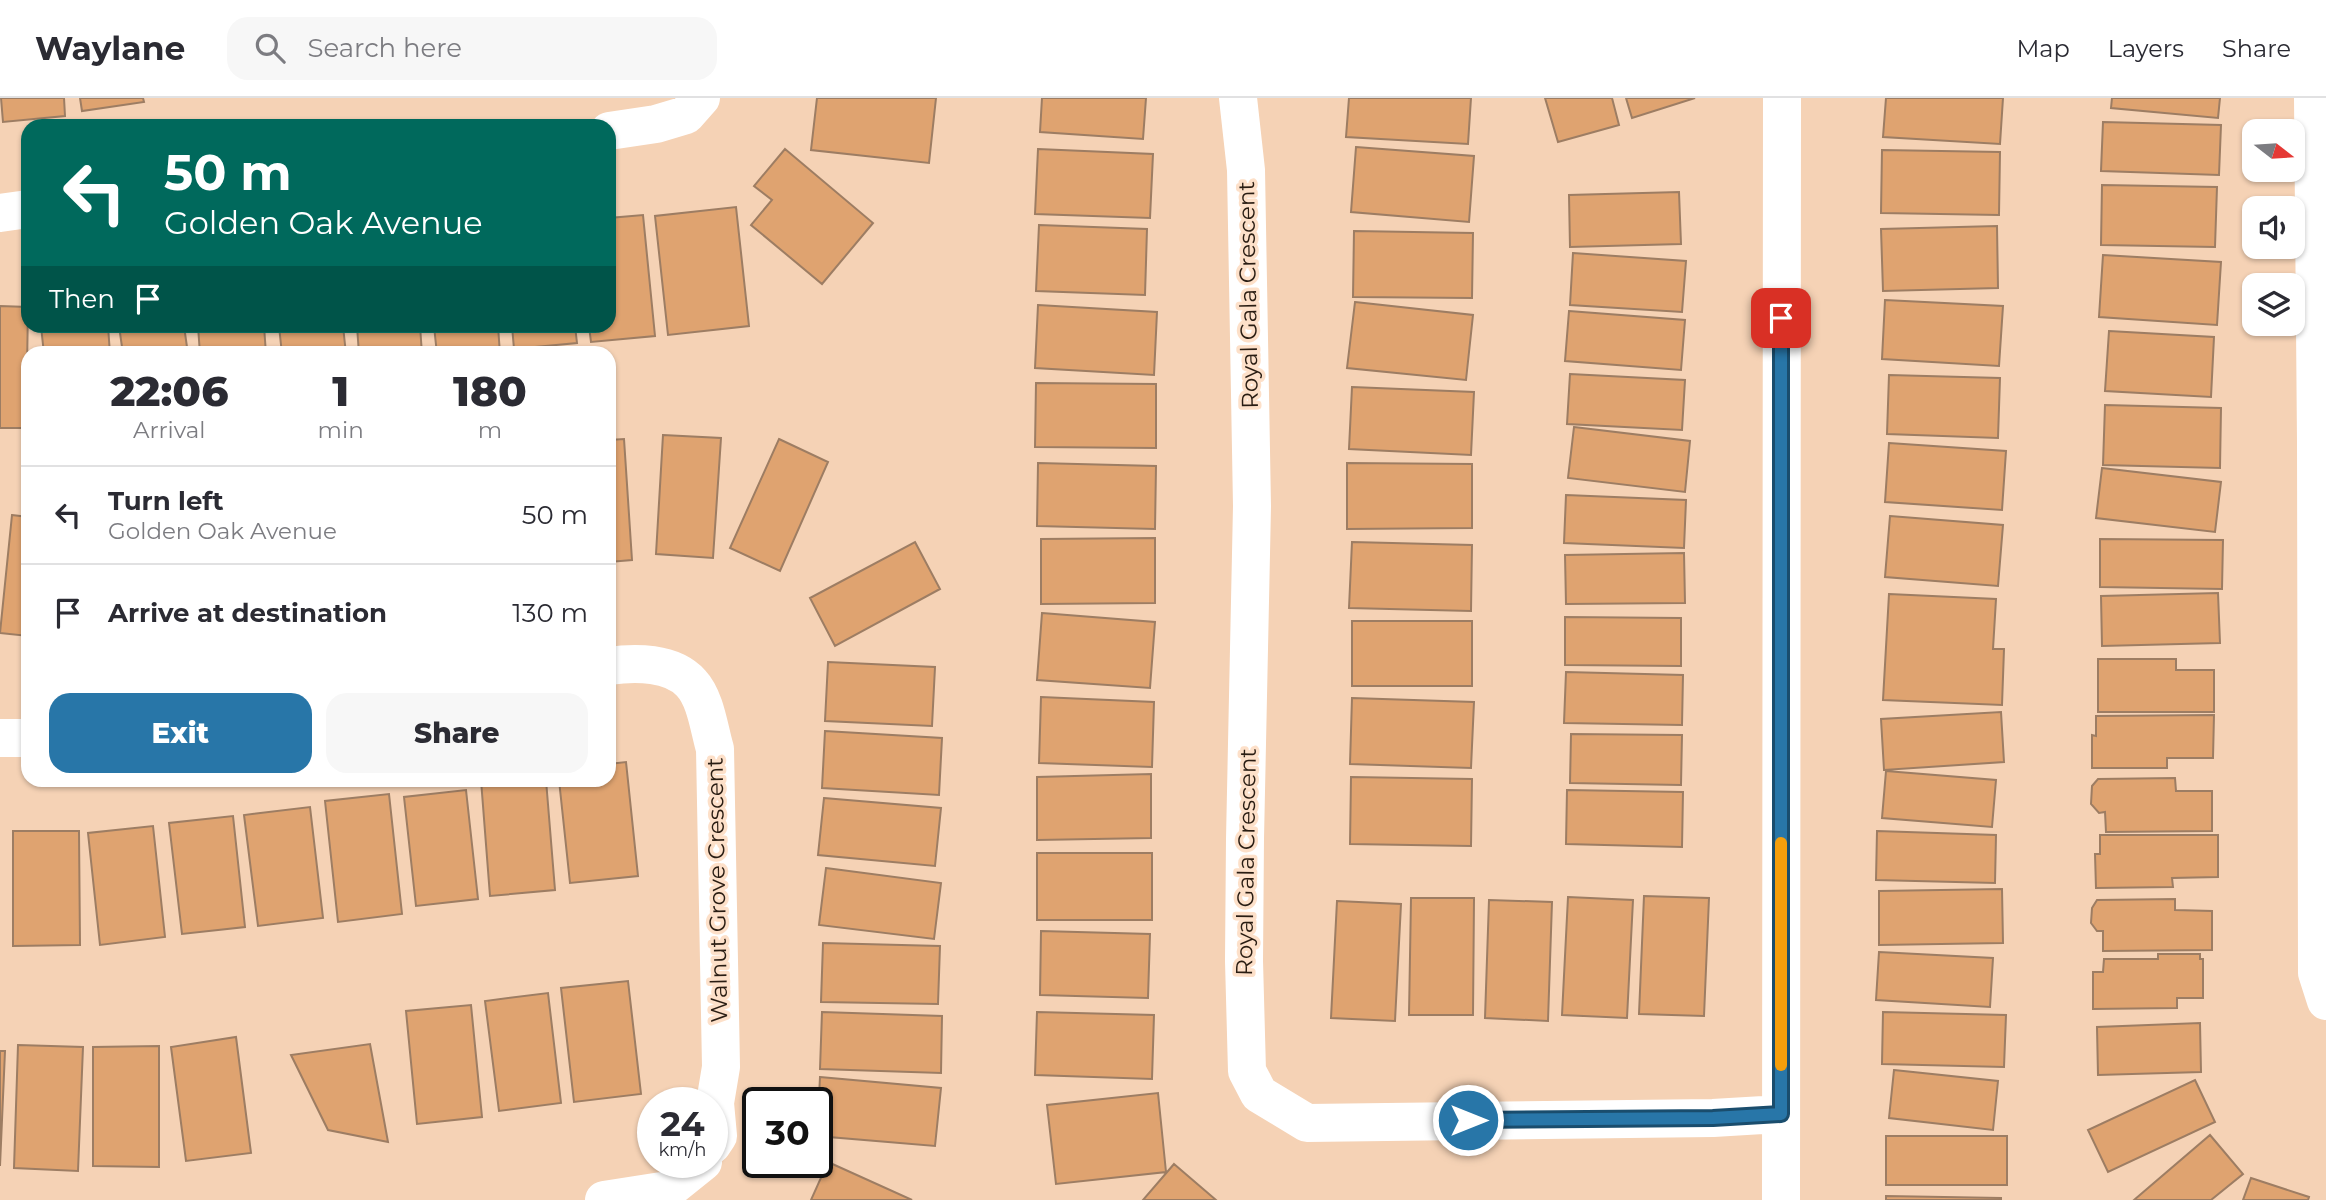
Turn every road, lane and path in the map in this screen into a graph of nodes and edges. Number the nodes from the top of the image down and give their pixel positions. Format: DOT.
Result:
graph roads {
  1 [pos="701,98"];
  2 [pos="1238,98"];
  3 [pos="1782,98"];
  4 [pos="2313,98"];
  5 [pos="616,130"];
  6 [pos="21,210"];
  7 [pos="0,213"];
  8 [pos="2321,390"];
  9 [pos="616,666"];
  10 [pos="0,738"];
  11 [pos="21,738"];
  12 [pos="2326,1000"];
  13 [pos="718,1087"];
  14 [pos="1781,1114"];
  15 [pos="683,1178"];
  16 [pos="604,1200"];
  17 [pos="1781,1200"];
  1 -- 5 [label="street"];
  2 -- 14 [label="street, Royal Gala Crescent"];
  3 -- 14 [label="street"];
  4 -- 8 [label="street"];
  6 -- 7 [label="street"];
  8 -- 12 [label="street"];
  9 -- 13 [label="street, Walnut Grove Crescent"];
  10 -- 11 [label="street"];
  14 -- 17 [label="street"];
  15 -- 16 [label="street"];
}
